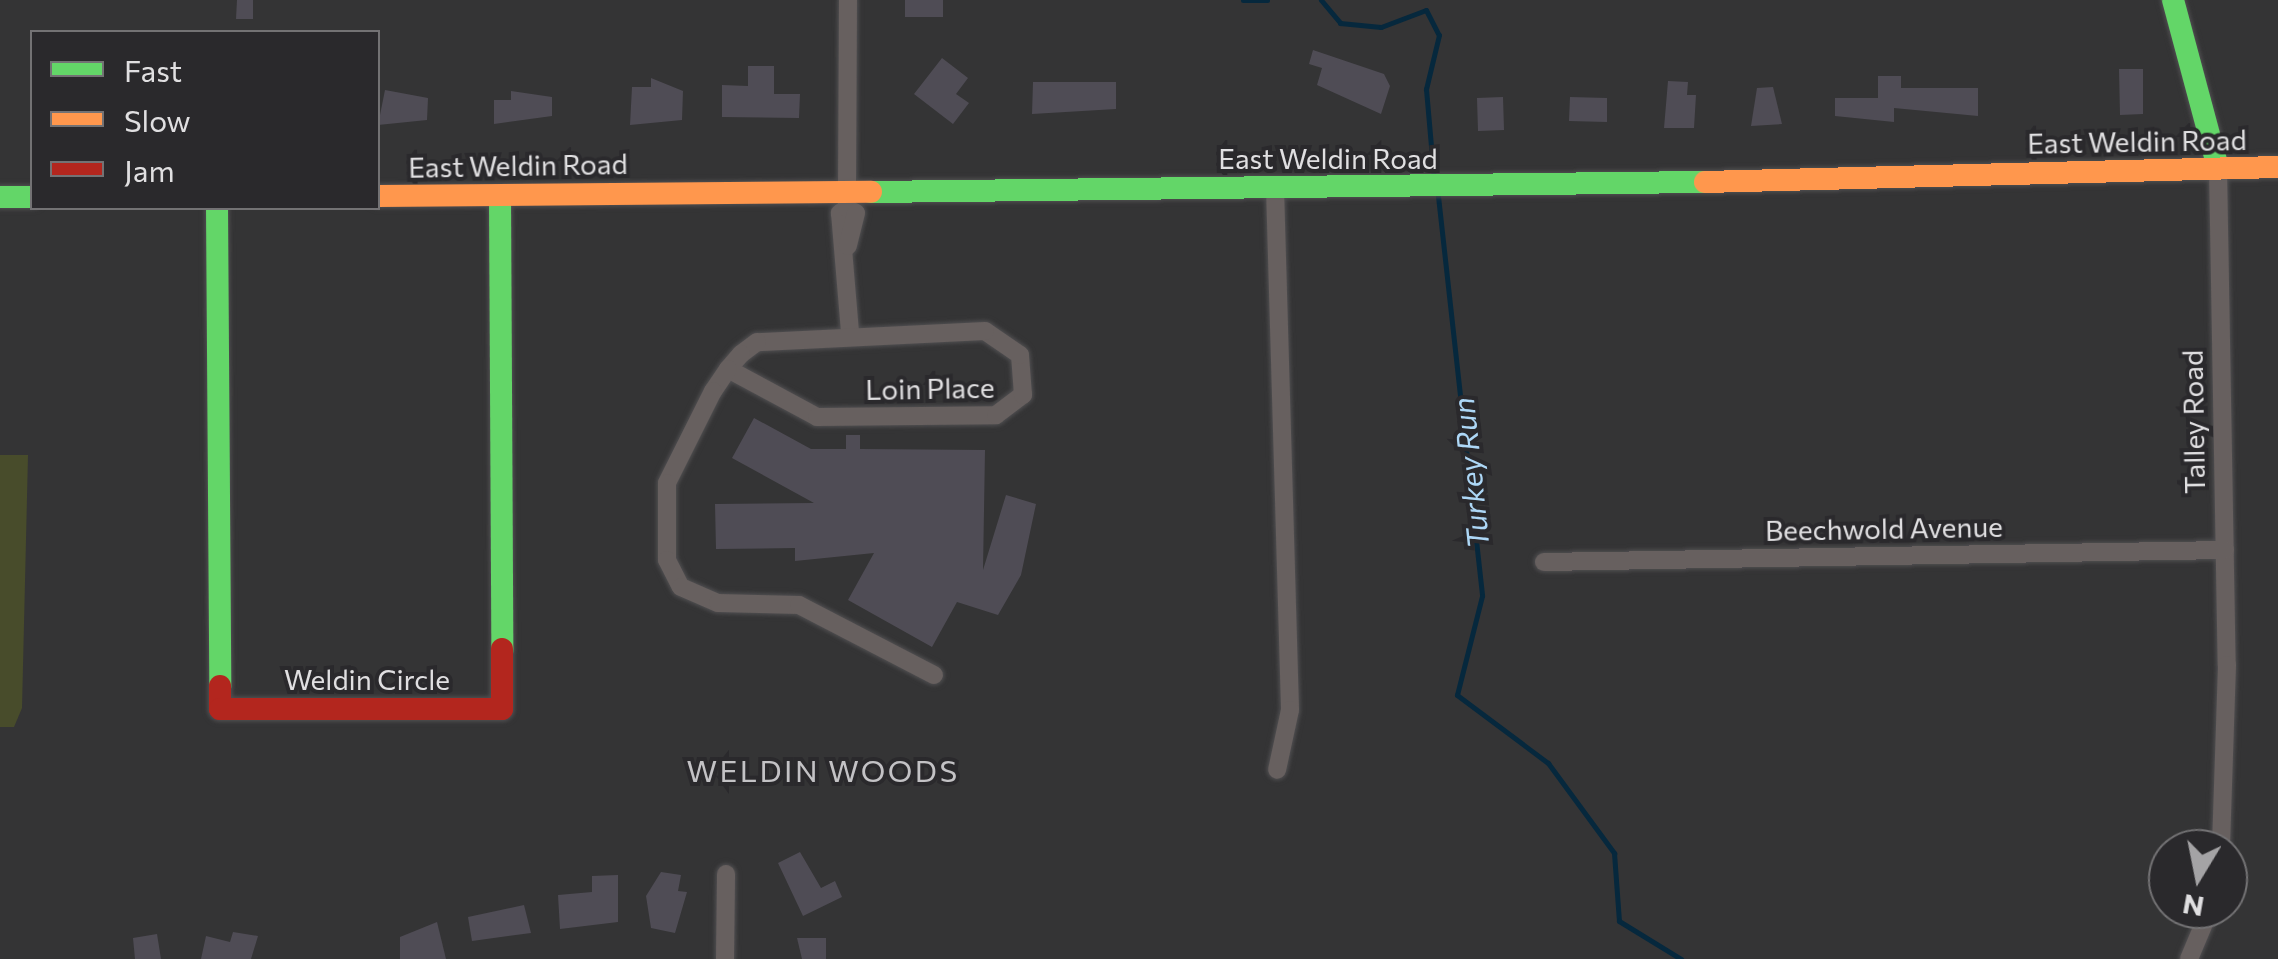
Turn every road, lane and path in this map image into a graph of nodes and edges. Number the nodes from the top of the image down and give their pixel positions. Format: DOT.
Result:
graph roads {
  1 [pos="848,0"];
  2 [pos="2174,0"];
  3 [pos="2278,167"];
  4 [pos="2218,168"];
  5 [pos="1275,188"];
  6 [pos="380,196"];
  7 [pos="500,196"];
  8 [pos="0,197"];
  9 [pos="30,197"];
  10 [pos="847,200"];
  11 [pos="217,210"];
  12 [pos="850,332"];
  13 [pos="728,368"];
  14 [pos="2225,550"];
  15 [pos="1544,562"];
  16 [pos="934,676"];
  17 [pos="1277,770"];
  18 [pos="2221,829"];
  19 [pos="726,874"];
  20 [pos="2202,929"];
  21 [pos="726,959"];
  22 [pos="2189,959"];
  1 -- 10 [label="street"];
  2 -- 4 [label="street, Talley Road"];
  3 -- 4 [label="street, East Weldin Road"];
  4 -- 5 [label="street, East Weldin Road"];
  4 -- 14 [label="street, Talley Road"];
  5 -- 10 [label="street, East Weldin Road"];
  5 -- 17 [label="street"];
  6 -- 7 [label="street, East Weldin Road"];
  7 -- 10 [label="street, East Weldin Road"];
  7 -- 11 [label="street, Weldin Circle"];
  8 -- 9 [label="street"];
  10 -- 12 [label="street"];
  12 -- 13 [label="street, Loin Place"];
  12 -- 13 [label="street, Loin Place"];
  13 -- 16 [label="street, Loin Place"];
  14 -- 15 [label="street, Beechwold Avenue"];
  14 -- 18 [label="street, Talley Road"];
  19 -- 21 [label="street"];
  20 -- 22 [label="street"];
}
